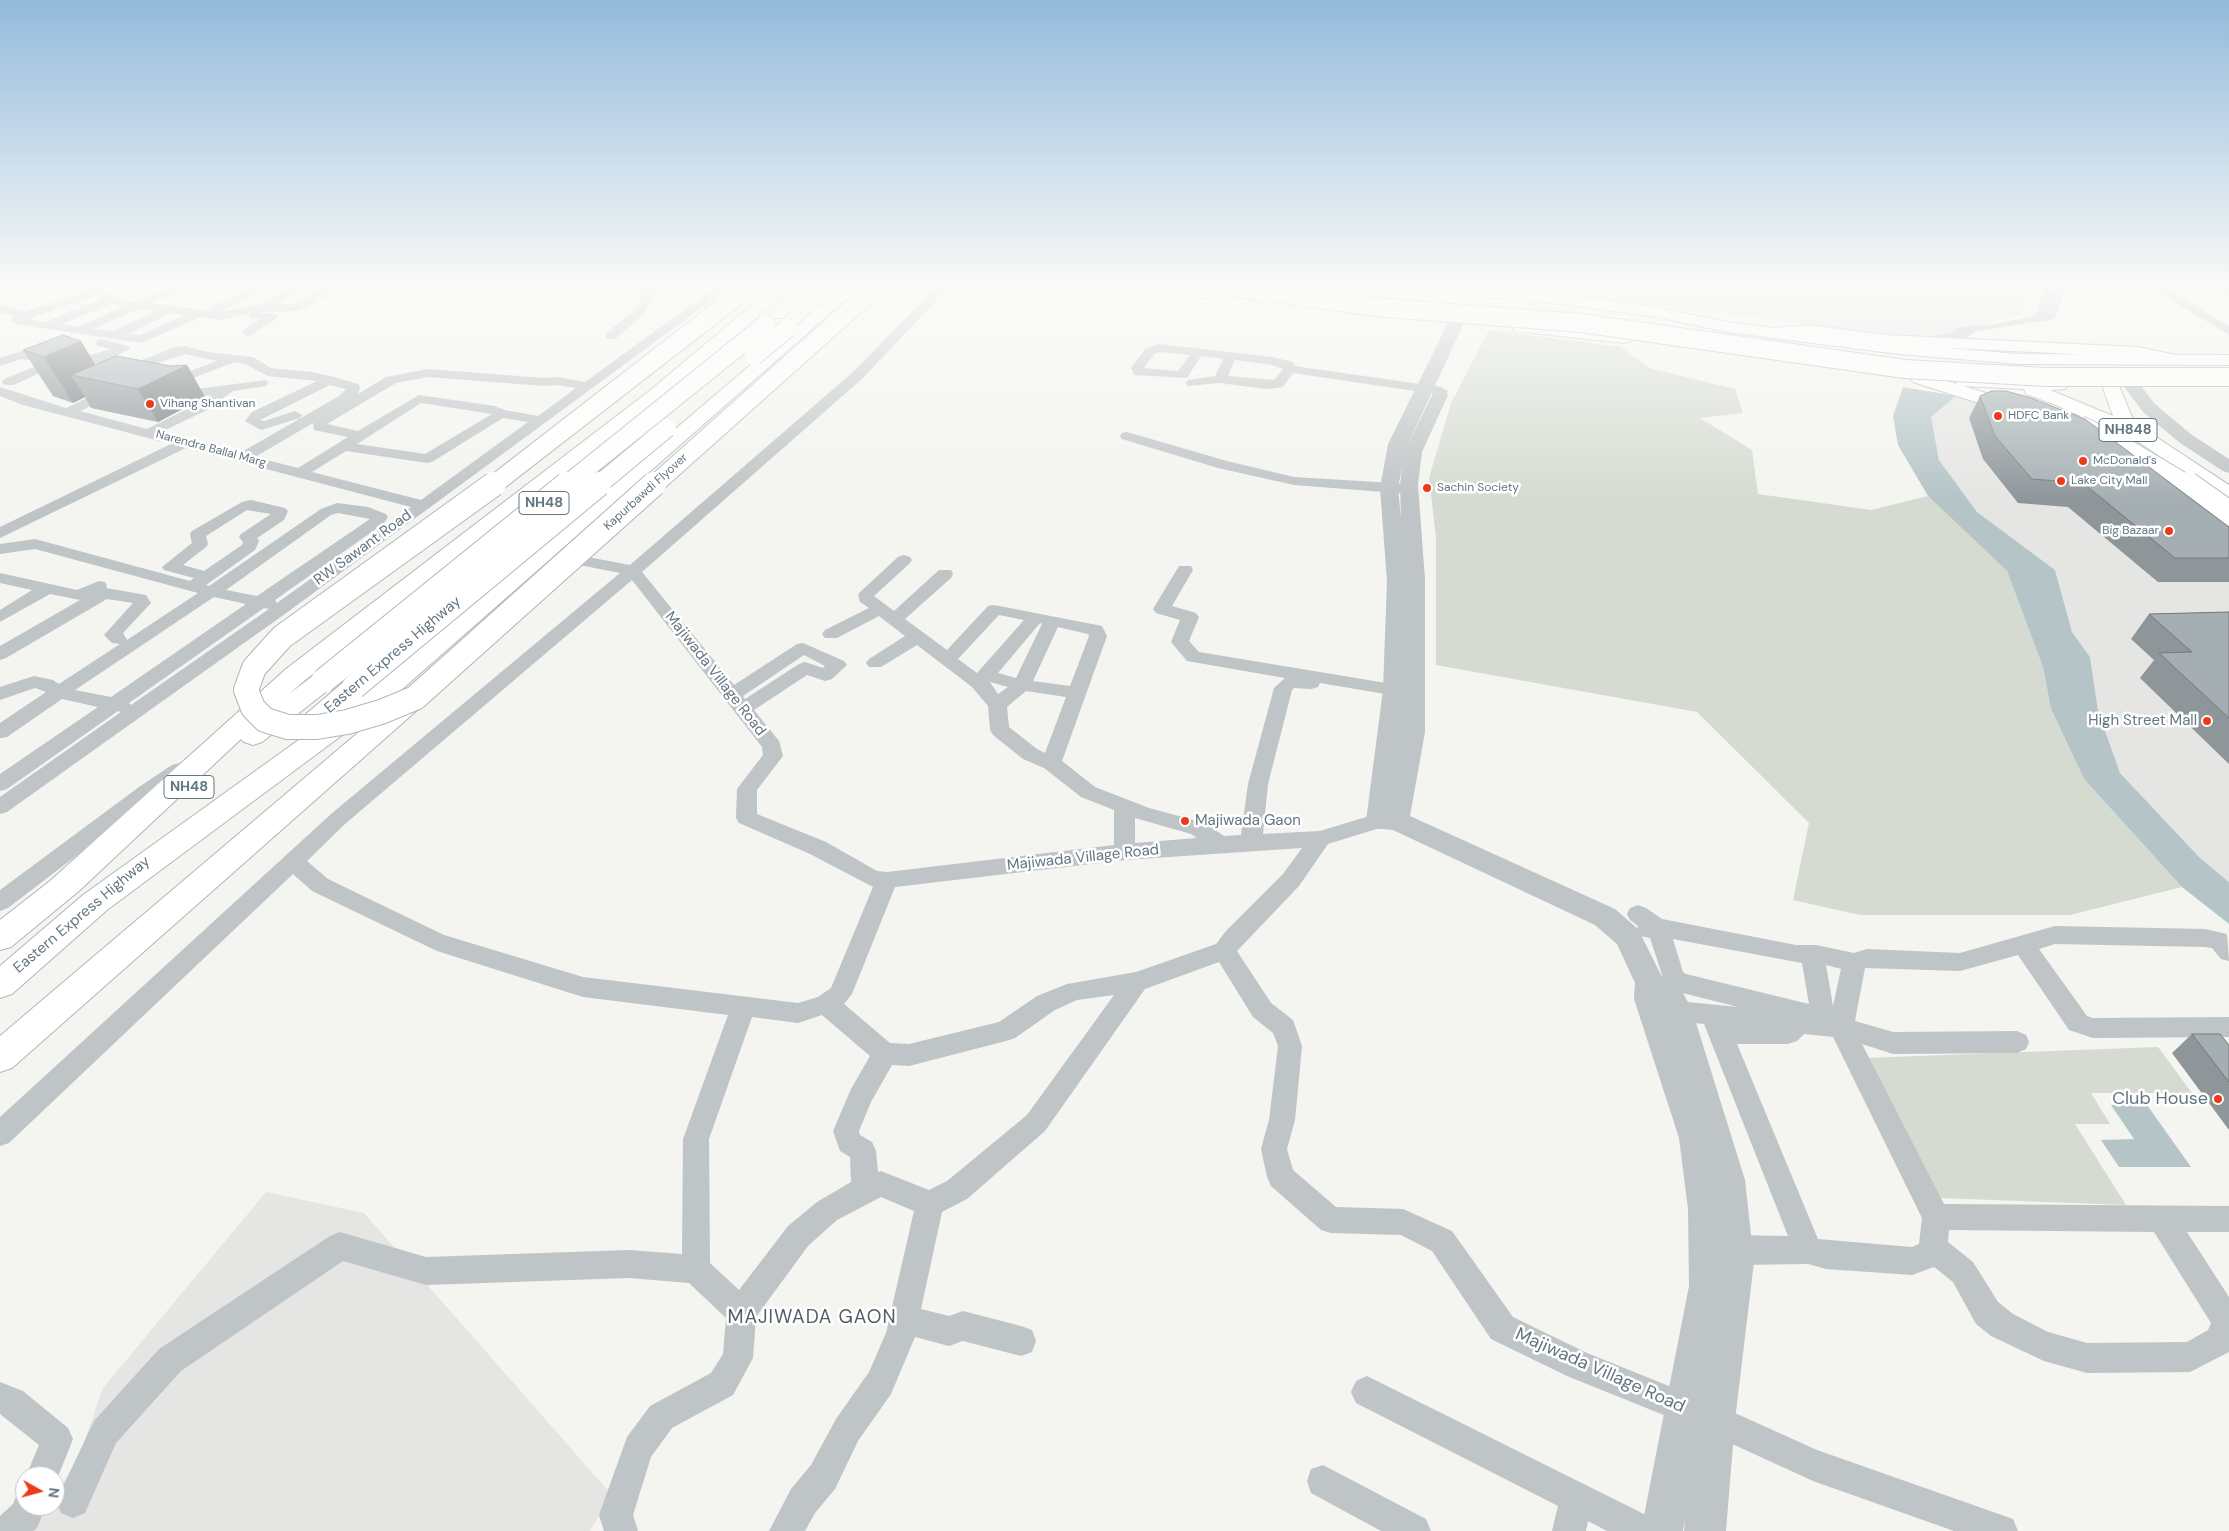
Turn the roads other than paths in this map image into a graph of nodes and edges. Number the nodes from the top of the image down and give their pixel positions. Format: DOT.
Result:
graph roads {
  1 [pos="54,357"];
  2 [pos="67,357"];
  3 [pos="102,357"];
  4 [pos="160,357"];
  5 [pos="223,357"];
  6 [pos="627,357"];
  7 [pos="658,357"];
  8 [pos="701,357"];
  9 [pos="725,357"];
  10 [pos="760,357"];
  11 [pos="763,357"];
  12 [pos="796,357"];
  13 [pos="875,357"];
  14 [pos="1230,357"];
  15 [pos="1243,357"];
  16 [pos="1449,357"];
  17 [pos="1769,357"];
  18 [pos="1809,357"];
  19 [pos="1823,357"];
  20 [pos="1874,357"];
  21 [pos="1903,357"];
  22 [pos="1981,357"];
  23 [pos="1999,357"];
  24 [pos="2163,357"];
  25 [pos="232,359"];
  26 [pos="2170,359"];
  27 [pos="2229,360"];
  28 [pos="1826,365"];
  29 [pos="2229,367"];
  30 [pos="1290,369"];
  31 [pos="1995,370"];
  32 [pos="157,371"];
  33 [pos="1912,373"];
  34 [pos="2229,373"];
  35 [pos="2229,377"];
  36 [pos="1220,379"];
  37 [pos="15,382"];
  38 [pos="326,382"];
  39 [pos="1193,382"];
  40 [pos="261,383"];
  41 [pos="2229,384"];
  42 [pos="2018,385"];
  43 [pos="2112,385"];
  44 [pos="2131,385"];
  45 [pos="588,386"];
  46 [pos="162,387"];
  47 [pos="231,388"];
  48 [pos="1433,390"];
  49 [pos="1998,404"];
  50 [pos="68,412"];
  51 [pos="501,414"];
  52 [pos="540,420"];
  53 [pos="2058,426"];
  54 [pos="149,433"];
  55 [pos="359,436"];
  56 [pos="1127,436"];
  57 [pos="2147,439"];
  58 [pos="184,442"];
  59 [pos="343,446"];
  60 [pos="1404,455"];
  61 [pos="242,458"];
  62 [pos="2132,464"];
  63 [pos="2229,467"];
  64 [pos="300,473"];
  65 [pos="1389,488"];
  66 [pos="1410,489"];
  67 [pos="2161,491"];
  68 [pos="2229,494"];
  69 [pos="422,505"];
  70 [pos="2229,513"];
  71 [pos="0,533"];
  72 [pos="2229,534"];
  73 [pos="0,549"];
  74 [pos="545,554"];
  75 [pos="904,560"];
  76 [pos="126,570"];
  77 [pos="1185,570"];
  78 [pos="633,571"];
  79 [pos="945,574"];
  80 [pos="0,578"];
  81 [pos="203,586"];
  82 [pos="47,588"];
  83 [pos="261,602"];
  84 [pos="283,607"];
  85 [pos="880,609"];
  86 [pos="0,617"];
  87 [pos="895,619"];
  88 [pos="1044,619"];
  89 [pos="831,634"];
  90 [pos="918,636"];
  91 [pos="118,640"];
  92 [pos="788,651"];
  93 [pos="0,654"];
  94 [pos="948,658"];
  95 [pos="875,663"];
  96 [pos="982,679"];
  97 [pos="1022,685"];
  98 [pos="52,688"];
  99 [pos="1068,691"];
  100 [pos="0,694"];
  101 [pos="743,694"];
  102 [pos="1401,694"];
  103 [pos="415,698"];
  104 [pos="114,705"];
  105 [pos="997,705"];
  106 [pos="136,710"];
  107 [pos="0,732"];
  108 [pos="220,743"];
  109 [pos="1051,763"];
  110 [pos="0,784"];
  111 [pos="1124,807"];
  112 [pos="0,808"];
  113 [pos="1388,821"];
  114 [pos="1320,839"];
  115 [pos="1251,842"];
  116 [pos="1220,844"];
  117 [pos="1125,852"];
  118 [pos="293,861"];
  119 [pos="887,880"];
  120 [pos="56,893"];
  121 [pos="0,902"];
  122 [pos="94,904"];
  123 [pos="1641,926"];
  124 [pos="0,938"];
  125 [pos="2023,944"];
  126 [pos="1224,951"];
  127 [pos="2229,952"];
  128 [pos="1812,954"];
  129 [pos="1854,962"];
  130 [pos="1138,982"];
  131 [pos="0,985"];
  132 [pos="1661,1001"];
  133 [pos="826,1004"];
  134 [pos="743,1007"];
  135 [pos="1722,1014"];
  136 [pos="1841,1027"];
  137 [pos="2229,1027"];
  138 [pos="2017,1042"];
  139 [pos="885,1054"];
  140 [pos="0,1057"];
  141 [pos="0,1134"];
  142 [pos="865,1189"];
  143 [pos="930,1204"];
  144 [pos="1936,1217"];
  145 [pos="2162,1219"];
  146 [pos="2229,1220"];
  147 [pos="1721,1248"];
  148 [pos="1934,1248"];
  149 [pos="1808,1250"];
  150 [pos="695,1268"];
  151 [pos="741,1312"];
  152 [pos="904,1318"];
  153 [pos="2228,1320"];
  154 [pos="1021,1341"];
  155 [pos="1367,1392"];
  156 [pos="0,1398"];
  157 [pos="1700,1414"];
  158 [pos="46,1466"];
  159 [pos="1323,1481"];
  160 [pos="1577,1498"];
  161 [pos="73,1501"];
  162 [pos="25,1516"];
  163 [pos="8,1531"];
  164 [pos="621,1531"];
  165 [pos="786,1531"];
  166 [pos="1414,1531"];
  167 [pos="1569,1531"];
  168 [pos="1642,1531"];
  169 [pos="1662,1531"];
  170 [pos="1705,1531"];
  171 [pos="2002,1531"];
  1 -- 37 [label="street"];
  2 -- 3 [label="street"];
  4 -- 32 [label="street"];
  5 -- 25 [label="street"];
  6 -- 45 [label="street, RW Sawant Road"];
  7 -- 103 [label="main road, bridge"];
  8 -- 108 [label="main road"];
  9 -- 120 [label="main road, Eastern Express Highway / NH48, bridge"];
  10 -- 122 [label="main road, Eastern Express Highway / NH48, bridge"];
  11 -- 74 [label="main road"];
  12 -- 103 [label="main road, Kapurbawdi Flyover, bridge"];
  13 -- 78 [label="street"];
  14 -- 36 [label="street"];
  15 -- 30 [label="street"];
  16 -- 48 [label="street"];
  17 -- 28 [label="main road"];
  18 -- 33 [label="main road, bridge"];
  19 -- 28 [label="main road"];
  20 -- 29 [label="main road, bridge"];
  21 -- 33 [label="main road"];
  22 -- 31 [label="main road"];
  23 -- 26 [label="main road"];
  24 -- 26 [label="main road"];
  25 -- 32 [label="street"];
  25 -- 38 [label="street"];
  26 -- 27 [label="main road"];
  28 -- 33 [label="main road"];
  30 -- 36 [label="street"];
  30 -- 48 [label="street"];
  31 -- 34 [label="street"];
  31 -- 42 [label="main road, NH848"];
  32 -- 50 [label="street"];
  33 -- 35 [label="main road, bridge"];
  33 -- 42 [label="main road"];
  33 -- 49 [label="main road"];
  33 -- 70 [label="main road, bridge"];
  36 -- 39 [label="street"];
  37 -- 50 [label="street, Narendra Ballal Marg"];
  38 -- 38 [label="street"];
  38 -- 61 [label="street"];
  40 -- 47 [label="street"];
  41 -- 44 [label="main road"];
  42 -- 43 [label="main road"];
  42 -- 57 [label="main road, NH848"];
  43 -- 44 [label="main road"];
  43 -- 57 [label="main road"];
  44 -- 63 [label="street"];
  45 -- 52 [label="street, RW Sawant Road"];
  45 -- 55 [label="street"];
  46 -- 47 [label="street"];
  47 -- 54 [label="street"];
  48 -- 60 [label="street"];
  50 -- 54 [label="street, Narendra Ballal Marg"];
  51 -- 52 [label="street"];
  51 -- 55 [label="street"];
  51 -- 59 [label="street"];
  52 -- 69 [label="street, RW Sawant Road"];
  53 -- 62 [label="main road, NH848"];
  54 -- 58 [label="street, Narendra Ballal Marg"];
  55 -- 59 [label="street"];
  56 -- 65 [label="street"];
  57 -- 68 [label="main road, NH848"];
  58 -- 61 [label="street, Narendra Ballal Marg"];
  58 -- 71 [label="street"];
  59 -- 64 [label="street"];
  60 -- 65 [label="street"];
  60 -- 66 [label="street"];
  61 -- 64 [label="street, Narendra Ballal Marg"];
  62 -- 67 [label="street"];
  62 -- 72 [label="main road, NH848"];
  64 -- 69 [label="street, Narendra Ballal Marg"];
  65 -- 66 [label="street"];
  65 -- 102 [label="street"];
  66 -- 102 [label="street"];
  69 -- 84 [label="street, RW Sawant Road"];
  73 -- 76 [label="street"];
  74 -- 78 [label="street"];
  74 -- 122 [label="main road"];
  75 -- 85 [label="street"];
  76 -- 81 [label="street"];
  76 -- 82 [label="street"];
  77 -- 102 [label="street"];
  78 -- 101 [label="street, Majiwada Village Road"];
  78 -- 118 [label="street"];
  79 -- 87 [label="street"];
  80 -- 82 [label="street"];
  81 -- 81 [label="street"];
  81 -- 83 [label="street"];
  81 -- 83 [label="street"];
  81 -- 91 [label="street"];
  81 -- 98 [label="street"];
  82 -- 86 [label="street"];
  83 -- 84 [label="street"];
  83 -- 104 [label="street"];
  84 -- 106 [label="street, RW Sawant Road"];
  85 -- 87 [label="street"];
  85 -- 89 [label="street"];
  87 -- 90 [label="street"];
  88 -- 94 [label="street"];
  88 -- 96 [label="street"];
  88 -- 97 [label="street"];
  88 -- 109 [label="street"];
  90 -- 94 [label="street"];
  90 -- 95 [label="street"];
  91 -- 93 [label="street"];
  91 -- 98 [label="street"];
  92 -- 101 [label="street"];
  94 -- 96 [label="street"];
  96 -- 97 [label="street"];
  96 -- 105 [label="street"];
  97 -- 99 [label="street"];
  97 -- 105 [label="street"];
  98 -- 100 [label="street"];
  98 -- 104 [label="street"];
  98 -- 107 [label="street"];
  101 -- 119 [label="street, Majiwada Village Road"];
  102 -- 113 [label="street"];
  102 -- 115 [label="street"];
  103 -- 140 [label="main road, Kapurbawdi Flyover"];
  104 -- 106 [label="street"];
  104 -- 110 [label="street"];
  105 -- 109 [label="street"];
  106 -- 112 [label="street, RW Sawant Road"];
  108 -- 120 [label="main road"];
  108 -- 121 [label="street"];
  109 -- 111 [label="street"];
  111 -- 116 [label="street"];
  111 -- 117 [label="street"];
  113 -- 114 [label="street, Majiwada Village Road"];
  113 -- 123 [label="street"];
  114 -- 115 [label="street, Majiwada Village Road"];
  114 -- 126 [label="street"];
  115 -- 116 [label="street, Majiwada Village Road"];
  116 -- 117 [label="street, Majiwada Village Road"];
  117 -- 119 [label="street, Majiwada Village Road"];
  118 -- 134 [label="street"];
  118 -- 141 [label="street"];
  119 -- 133 [label="street"];
  120 -- 124 [label="main road, Eastern Express Highway / NH48"];
  122 -- 131 [label="main road, Eastern Express Highway / NH48"];
  123 -- 128 [label="street"];
  123 -- 132 [label="street"];
  123 -- 135 [label="street"];
  125 -- 127 [label="street"];
  125 -- 129 [label="street"];
  125 -- 137 [label="street"];
  126 -- 130 [label="street"];
  126 -- 157 [label="street, Majiwada Village Road"];
  128 -- 129 [label="street"];
  128 -- 135 [label="street"];
  129 -- 136 [label="street"];
  130 -- 139 [label="street"];
  130 -- 143 [label="street"];
  132 -- 135 [label="street"];
  132 -- 147 [label="street"];
  133 -- 134 [label="street"];
  133 -- 139 [label="street"];
  134 -- 150 [label="street"];
  135 -- 136 [label="street"];
  135 -- 149 [label="street"];
  136 -- 138 [label="street"];
  136 -- 144 [label="street"];
  139 -- 142 [label="street"];
  142 -- 143 [label="street"];
  142 -- 151 [label="street"];
  143 -- 152 [label="street"];
  144 -- 145 [label="street"];
  144 -- 148 [label="street"];
  145 -- 146 [label="street"];
  145 -- 153 [label="street"];
  147 -- 149 [label="street"];
  147 -- 157 [label="street"];
  148 -- 149 [label="street"];
  148 -- 153 [label="street"];
  150 -- 151 [label="street"];
  150 -- 161 [label="street"];
  151 -- 164 [label="street"];
  152 -- 154 [label="street"];
  152 -- 165 [label="street"];
  155 -- 160 [label="street"];
  156 -- 158 [label="street"];
  157 -- 169 [label="street"];
  157 -- 170 [label="street"];
  157 -- 171 [label="street, Majiwada Village Road"];
  159 -- 166 [label="street"];
  160 -- 167 [label="street"];
  160 -- 168 [label="street"];
  162 -- 163 [label="street"];
}
